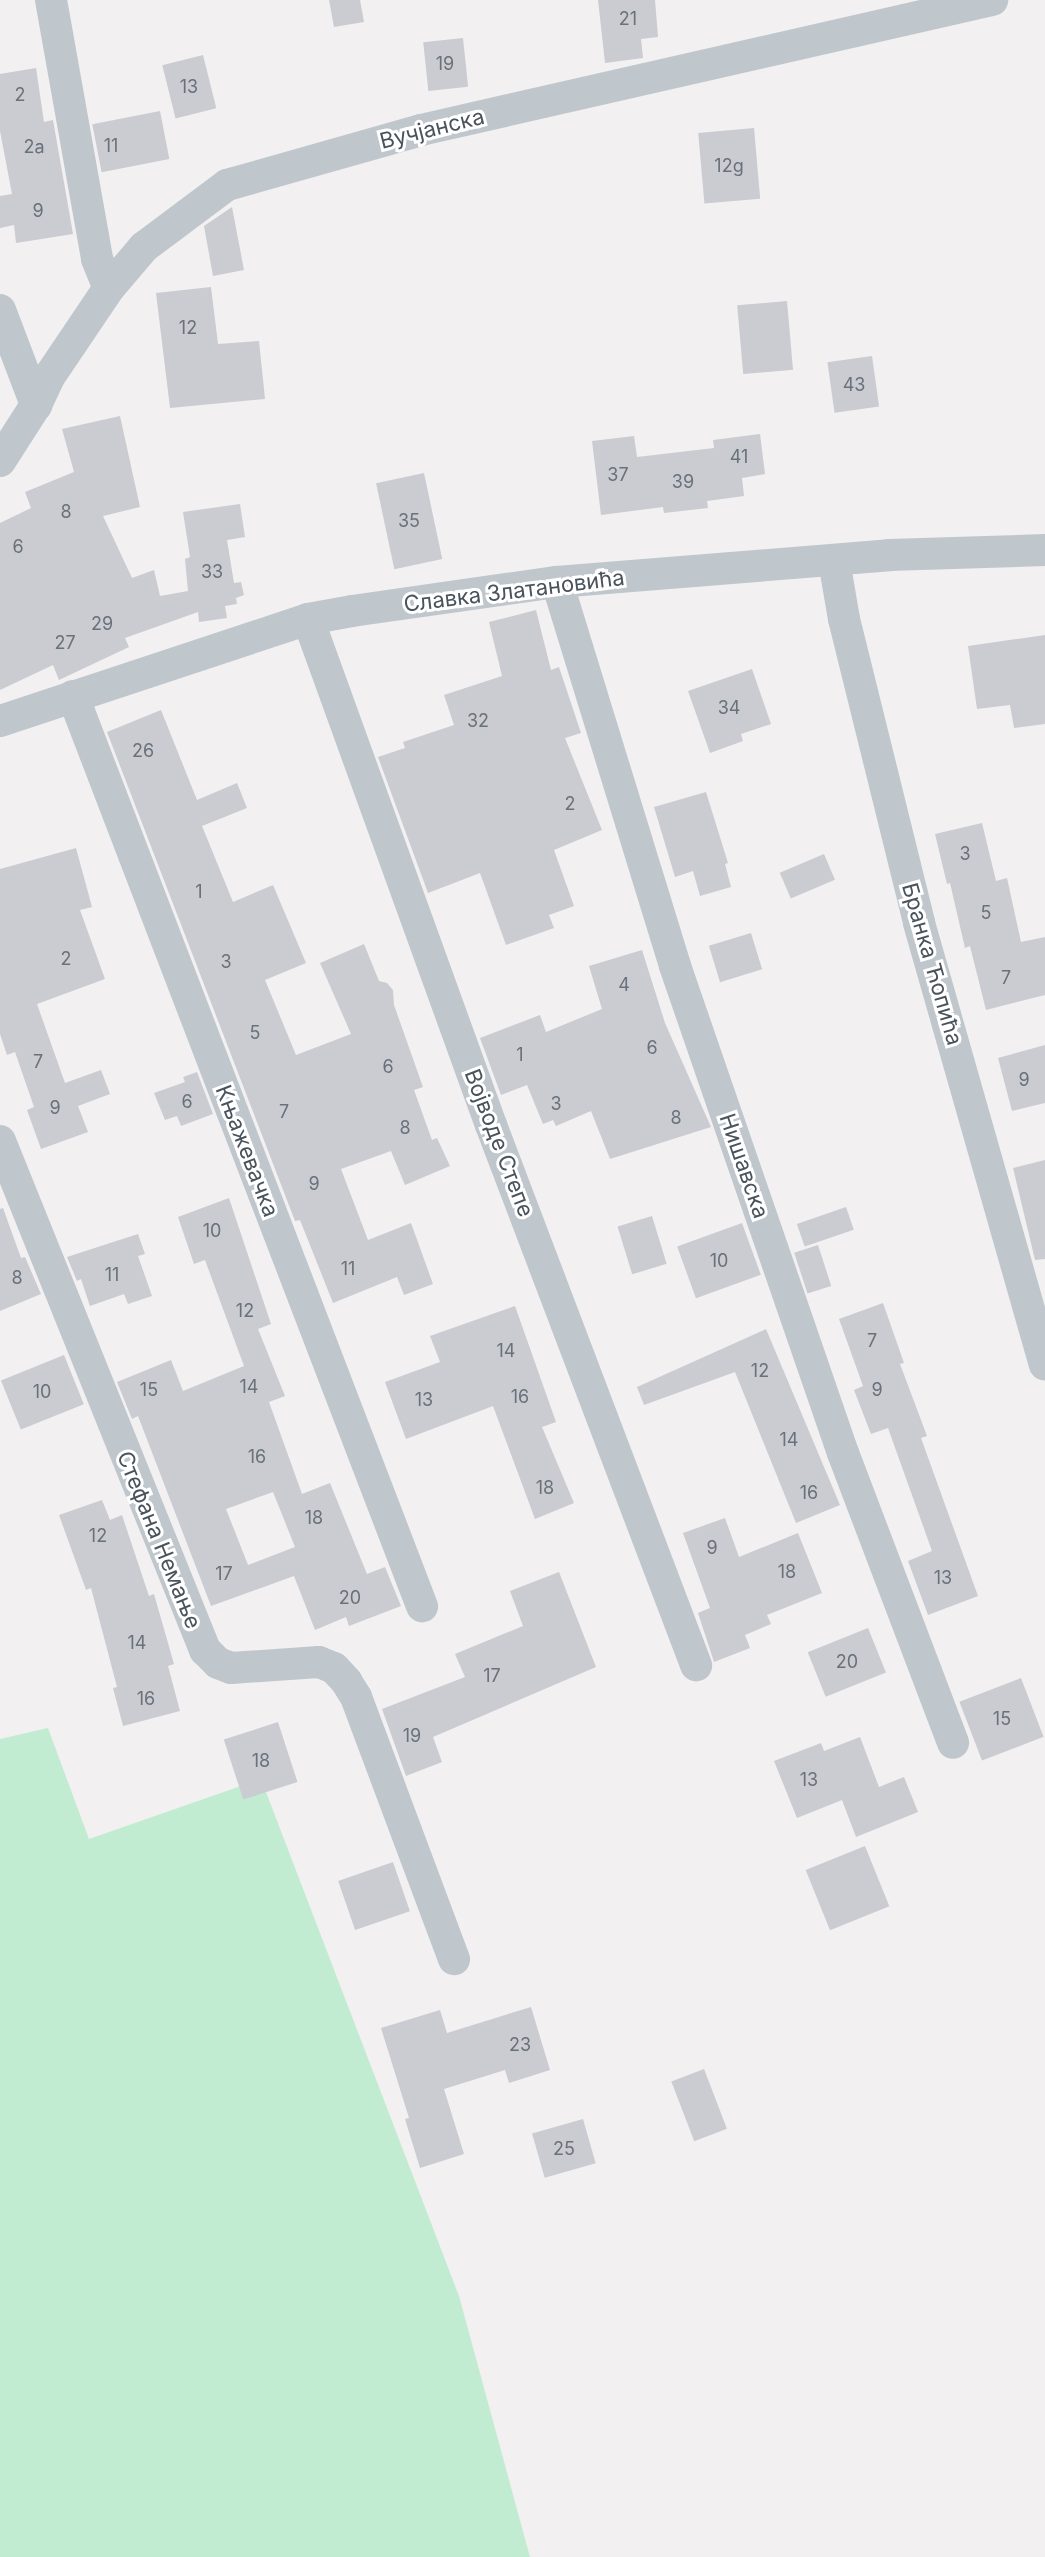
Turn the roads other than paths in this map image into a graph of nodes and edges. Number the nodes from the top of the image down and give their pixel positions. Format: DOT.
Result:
graph roads {
  1 [pos="51,0"];
  2 [pos="992,0"];
  3 [pos="109,288"];
  4 [pos="0,310"];
  5 [pos="36,405"];
  6 [pos="0,461"];
  7 [pos="1045,550"];
  8 [pos="834,561"];
  9 [pos="557,582"];
  10 [pos="308,619"];
  11 [pos="73,696"];
  12 [pos="0,721"];
  13 [pos="0,1141"];
  14 [pos="1045,1364"];
  15 [pos="422,1606"];
  16 [pos="696,1665"];
  17 [pos="953,1743"];
  18 [pos="454,1959"];
  1 -- 3 [label="street"];
  2 -- 3 [label="street, Вучјанска"];
  3 -- 5 [label="street, Вучјанска"];
  4 -- 5 [label="street"];
  5 -- 6 [label="street, Вучјанска"];
  7 -- 8 [label="street, Славка Златановића"];
  8 -- 9 [label="street, Славка Златановића"];
  8 -- 14 [label="street, Бранка Ћопића"];
  9 -- 10 [label="street, Славка Златановића"];
  9 -- 17 [label="street, Нишавска"];
  10 -- 11 [label="street, Славка Златановића"];
  10 -- 16 [label="street, Војводе Степе"];
  11 -- 12 [label="street, Славка Златановића"];
  11 -- 15 [label="street, Књажевачка"];
  13 -- 18 [label="street, Стефана Немање"];
}
